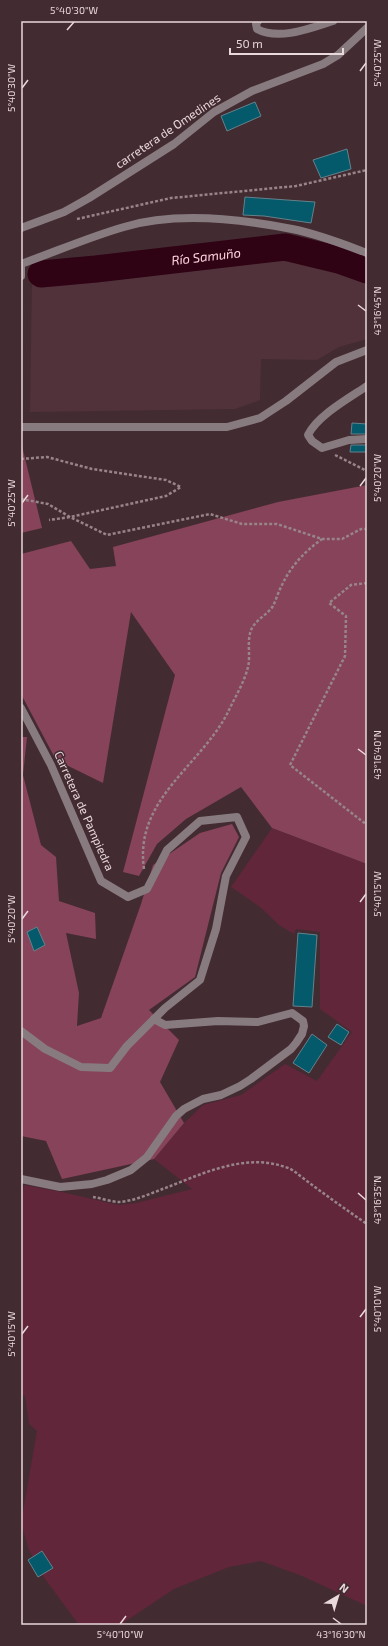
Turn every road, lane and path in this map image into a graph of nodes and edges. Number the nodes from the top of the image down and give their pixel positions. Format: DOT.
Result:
graph roads {
  1 [pos="258,21"];
  2 [pos="333,21"];
  3 [pos="367,28"];
  4 [pos="367,170"];
  5 [pos="74,220"];
  6 [pos="21,228"];
  7 [pos="367,253"];
  8 [pos="21,264"];
  9 [pos="21,276"];
  10 [pos="367,350"];
  11 [pos="367,386"];
  12 [pos="21,427"];
  13 [pos="367,439"];
  14 [pos="322,448"];
  15 [pos="21,458"];
  16 [pos="367,470"];
  17 [pos="21,499"];
  18 [pos="70,517"];
  19 [pos="49,520"];
  20 [pos="367,529"];
  21 [pos="322,539"];
  22 [pos="367,583"];
  23 [pos="21,708"];
  24 [pos="367,825"];
  25 [pos="147,889"];
  26 [pos="154,1018"];
  27 [pos="21,1031"];
  28 [pos="21,1179"];
  29 [pos="86,1195"];
  30 [pos="367,1224"];
  1 -- 2 [label="street"];
  3 -- 6 [label="street, carretera de Omedines"];
  4 -- 5 [label="path"];
  7 -- 8 [label="street"];
  8 -- 9 [label="street"];
  10 -- 12 [label="street"];
  11 -- 14 [label="street"];
  13 -- 14 [label="street"];
  14 -- 16 [label="path"];
  15 -- 18 [label="path"];
  17 -- 18 [label="path"];
  18 -- 19 [label="path"];
  18 -- 21 [label="path"];
  20 -- 21 [label="path"];
  21 -- 25 [label="path"];
  22 -- 24 [label="path"];
  23 -- 25 [label="street, Carretera de Pampiedra"];
  25 -- 26 [label="street"];
  26 -- 27 [label="street"];
  26 -- 28 [label="street"];
  29 -- 30 [label="path"];
}
